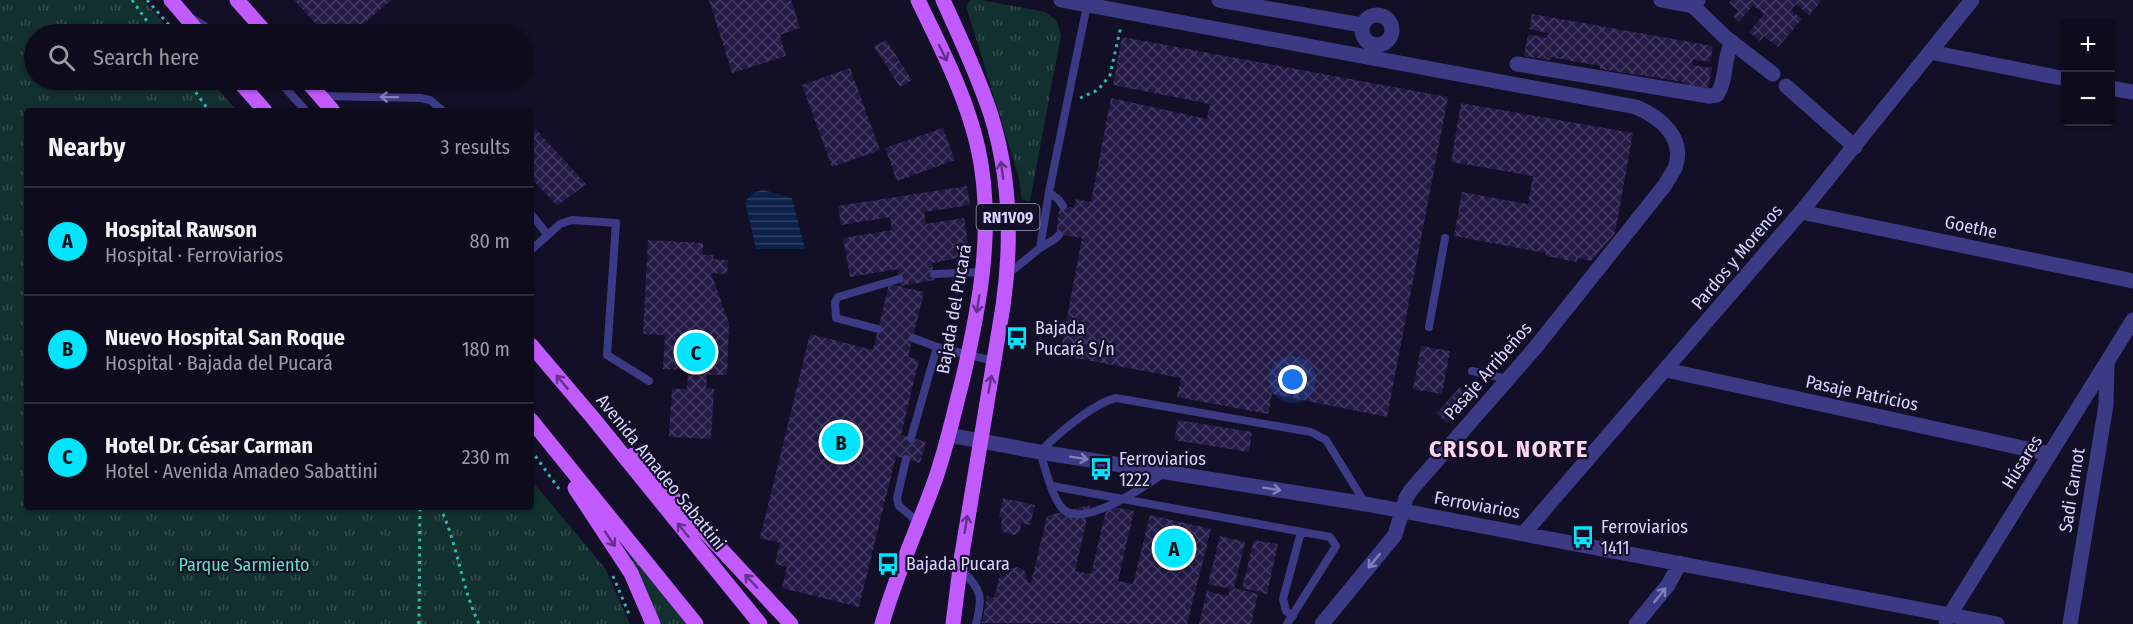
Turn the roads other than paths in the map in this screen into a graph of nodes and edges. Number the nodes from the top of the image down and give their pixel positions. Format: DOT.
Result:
graph roads {
  1 [pos="237,0"];
  2 [pos="918,0"];
  3 [pos="943,0"];
  4 [pos="1061,0"];
  5 [pos="1219,0"];
  6 [pos="1661,0"];
  7 [pos="1972,0"];
  8 [pos="1695,3"];
  9 [pos="175,5"];
  10 [pos="1086,5"];
  11 [pos="1380,7"];
  12 [pos="191,24"];
  13 [pos="203,24"];
  14 [pos="258,24"];
  15 [pos="1362,25"];
  16 [pos="1732,42"];
  17 [pos="1930,52"];
  18 [pos="1517,64"];
  19 [pos="1773,74"];
  20 [pos="2061,78"];
  21 [pos="1786,86"];
  22 [pos="2115,89"];
  23 [pos="247,90"];
  24 [pos="287,90"];
  25 [pos="315,90"];
  26 [pos="2133,92"];
  27 [pos="320,96"];
  28 [pos="262,108"];
  29 [pos="303,108"];
  30 [pos="325,108"];
  31 [pos="330,108"];
  32 [pos="439,108"];
  33 [pos="1855,147"];
  34 [pos="1049,192"];
  35 [pos="1063,206"];
  36 [pos="1801,212"];
  37 [pos="534,218"];
  38 [pos="548,234"];
  39 [pos="1059,235"];
  40 [pos="1445,238"];
  41 [pos="534,247"];
  42 [pos="1041,248"];
  43 [pos="983,272"];
  44 [pos="934,274"];
  45 [pos="1007,275"];
  46 [pos="899,279"];
  47 [pos="2133,281"];
  48 [pos="2133,320"];
  49 [pos="1429,327"];
  50 [pos="878,329"];
  51 [pos="913,338"];
  52 [pos="938,347"];
  53 [pos="534,349"];
  54 [pos="968,355"];
  55 [pos="994,361"];
  56 [pos="2107,362"];
  57 [pos="1666,370"];
  58 [pos="1472,371"];
  59 [pos="1507,379"];
  60 [pos="649,381"];
  61 [pos="593,418"];
  62 [pos="534,423"];
  63 [pos="949,435"];
  64 [pos="545,436"];
  65 [pos="911,438"];
  66 [pos="980,442"];
  67 [pos="1041,452"];
  68 [pos="2050,454"];
  69 [pos="906,459"];
  70 [pos="1166,472"];
  71 [pos="1052,486"];
  72 [pos="1121,499"];
  73 [pos="1366,504"];
  74 [pos="1402,512"];
  75 [pos="918,522"];
  76 [pos="1301,532"];
  77 [pos="1524,533"];
  78 [pos="1680,563"];
  79 [pos="959,569"];
  80 [pos="887,607"];
  81 [pos="1293,616"];
  82 [pos="1947,620"];
  83 [pos="653,624"];
  84 [pos="696,624"];
  85 [pos="760,624"];
  86 [pos="791,624"];
  87 [pos="873,624"];
  88 [pos="882,624"];
  89 [pos="953,624"];
  90 [pos="976,624"];
  91 [pos="1287,624"];
  92 [pos="1322,624"];
  93 [pos="1636,624"];
  94 [pos="1997,624"];
  95 [pos="2070,624"];
  1 -- 14 [label="main road"];
  2 -- 43 [label="main road, Bajada del Pucará / RN1V09, one-way"];
  45 -- 3 [label="main road, RN1V09, one-way"];
  4 -- 10 [label="street"];
  5 -- 15 [label="street"];
  6 -- 8 [label="street"];
  7 -- 17 [label="street, Pardos y Morenos"];
  8 -- 16 [label="street"];
  9 -- 12 [label="main road"];
  9 -- 13 [label="lane"];
  10 -- 34 [label="lane"];
  10 -- 59 [label="street, Pasaje Arribeños"];
  11 -- 15 [label="street"];
  11 -- 15 [label="street"];
  16 -- 18 [label="street"];
  16 -- 19 [label="street"];
  17 -- 20 [label="street"];
  17 -- 33 [label="street, Pardos y Morenos"];
  21 -- 33 [label="street"];
  22 -- 26 [label="street"];
  23 -- 28 [label="main road"];
  24 -- 29 [label="lane"];
  25 -- 27 [label="main road"];
  27 -- 30 [label="lane"];
  27 -- 31 [label="main road"];
  32 -- 27 [label="lane, one-way"];
  33 -- 36 [label="street, Pardos y Morenos"];
  34 -- 35 [label="lane"];
  34 -- 42 [label="lane"];
  36 -- 47 [label="street, Goethe"];
  36 -- 57 [label="street, Pardos y Morenos"];
  37 -- 38 [label="lane"];
  38 -- 41 [label="lane"];
  38 -- 60 [label="lane"];
  39 -- 42 [label="lane"];
  40 -- 49 [label="lane"];
  42 -- 45 [label="lane"];
  43 -- 44 [label="lane"];
  43 -- 54 [label="main road, Bajada del Pucará / RN1V09, one-way"];
  45 -- 55 [label="main road, RN1V09"];
  46 -- 50 [label="lane"];
  48 -- 56 [label="street, Húsares"];
  51 -- 52 [label="lane"];
  52 -- 54 [label="lane"];
  52 -- 65 [label="lane"];
  61 -- 53 [label="main road, Avenida Amadeo Sabattini, one-way"];
  54 -- 55 [label="lane"];
  54 -- 63 [label="main road, Bajada del Pucará / RN1V09"];
  66 -- 55 [label="main road, RN1V09, one-way"];
  56 -- 68 [label="street, Húsares"];
  56 -- 95 [label="street, Sadi Carnot"];
  57 -- 68 [label="street, Pasaje Patricios"];
  57 -- 77 [label="street, Pardos y Morenos"];
  58 -- 59 [label="lane"];
  59 -- 74 [label="street, Pasaje Arribeños"];
  85 -- 61 [label="main road, Avenida Amadeo Sabattini, one-way"];
  86 -- 61 [label="main road, one-way"];
  62 -- 64 [label="main road"];
  63 -- 66 [label="street, Ferroviarios"];
  63 -- 75 [label="main road, Bajada del Pucará / RN1V09"];
  64 -- 83 [label="main road, one-way"];
  64 -- 84 [label="main road"];
  66 -- 67 [label="street, Ferroviarios"];
  79 -- 66 [label="main road, RN1V09, one-way"];
  67 -- 70 [label="street, Ferroviarios, one-way"];
  67 -- 71 [label="lane"];
  67 -- 73 [label="lane"];
  68 -- 82 [label="street, Húsares"];
  69 -- 75 [label="lane"];
  70 -- 72 [label="lane"];
  70 -- 73 [label="street, Ferroviarios, one-way"];
  71 -- 72 [label="lane"];
  71 -- 72 [label="lane"];
  72 -- 76 [label="lane"];
  73 -- 74 [label="street, Ferroviarios"];
  74 -- 77 [label="street, Ferroviarios"];
  74 -- 92 [label="street, Pasaje Arribeños, one-way"];
  75 -- 80 [label="main road, Bajada del Pucará / RN1V09"];
  76 -- 81 [label="lane"];
  76 -- 81 [label="lane"];
  77 -- 78 [label="street, Ferroviarios"];
  78 -- 82 [label="street, Ferroviarios"];
  93 -- 78 [label="street, one-way"];
  79 -- 89 [label="main road, RN1V09"];
  79 -- 90 [label="lane"];
  80 -- 87 [label="main road"];
  80 -- 88 [label="main road, Bajada del Pucará / RN1V09"];
  81 -- 91 [label="lane"];
  82 -- 94 [label="street, Ferroviarios"];
}
